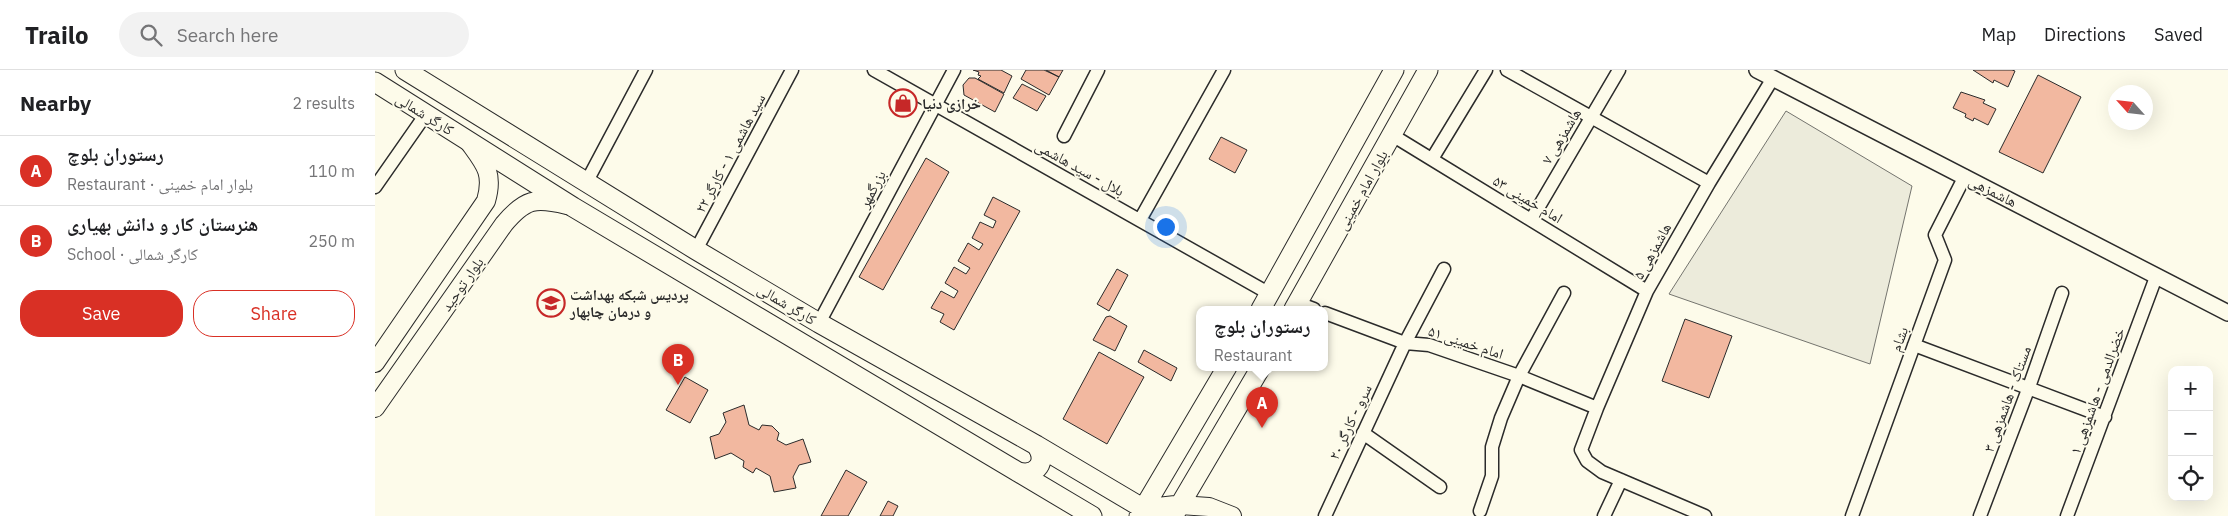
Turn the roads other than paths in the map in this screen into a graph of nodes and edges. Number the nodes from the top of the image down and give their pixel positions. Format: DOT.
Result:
graph roads {
  1 [pos="405,70"];
  2 [pos="646,70"];
  3 [pos="792,70"];
  4 [pos="874,70"];
  5 [pos="954,70"];
  6 [pos="1098,70"];
  7 [pos="1224,70"];
  8 [pos="1394,70"];
  9 [pos="1428,70"];
  10 [pos="1486,70"];
  11 [pos="1507,70"];
  12 [pos="1619,70"];
  13 [pos="1757,70"];
  14 [pos="1773,78"];
  15 [pos="375,82"];
  16 [pos="935,105"];
  17 [pos="426,114"];
  18 [pos="1591,117"];
  19 [pos="1392,135"];
  20 [pos="1063,136"];
  21 [pos="469,141"];
  22 [pos="1432,159"];
  23 [pos="1965,176"];
  24 [pos="586,183"];
  25 [pos="1709,183"];
  26 [pos="375,187"];
  27 [pos="573,207"];
  28 [pos="1140,220"];
  29 [pos="1531,220"];
  30 [pos="696,250"];
  31 [pos="1444,268"];
  32 [pos="2156,277"];
  33 [pos="430,285"];
  34 [pos="1647,291"];
  35 [pos="1564,293"];
  36 [pos="2062,293"];
  37 [pos="454,296"];
  38 [pos="1265,301"];
  39 [pos="1303,306"];
  40 [pos="2228,313"];
  41 [pos="1328,314"];
  42 [pos="819,323"];
  43 [pos="1405,342"];
  44 [pos="1915,345"];
  45 [pos="375,363"];
  46 [pos="1225,371"];
  47 [pos="1259,371"];
  48 [pos="1519,376"];
  49 [pos="2029,387"];
  50 [pos="375,408"];
  51 [pos="1597,408"];
  52 [pos="2105,417"];
  53 [pos="1363,433"];
  54 [pos="1037,445"];
  55 [pos="1018,472"];
  56 [pos="1621,480"];
  57 [pos="1440,487"];
  58 [pos="1177,510"];
  59 [pos="1480,511"];
  60 [pos="1141,512"];
  61 [pos="1092,516"];
  62 [pos="1232,516"];
  63 [pos="1325,516"];
  64 [pos="1604,516"];
  65 [pos="1705,516"];
  66 [pos="1852,516"];
  67 [pos="1980,516"];
  68 [pos="2067,516"];
  1 -- 24 [label="main road, کارگر شمالی"];
  2 -- 24 [label="street"];
  3 -- 30 [label="street, سید هاشمی ۱ - کارگر ۲۲"];
  4 -- 16 [label="street, بلال - سید هاشمی"];
  5 -- 16 [label="street, بزرگمهر"];
  6 -- 20 [label="street"];
  7 -- 28 [label="street"];
  8 -- 38 [label="main road, بلوار امام خمینی"];
  9 -- 19 [label="main road, بلوار امام خمینی"];
  10 -- 22 [label="street"];
  11 -- 18 [label="street"];
  12 -- 18 [label="street, هاشمزهی ۷"];
  13 -- 14 [label="street, هاشمزهی"];
  14 -- 23 [label="street, هاشمزهی"];
  14 -- 25 [label="street, هاشمزهی ۵"];
  15 -- 17 [label="main road, کارگر شمالی"];
  16 -- 28 [label="street, بلال - سید هاشمی"];
  16 -- 42 [label="street, بزرگمهر"];
  17 -- 21 [label="main road, کارگر شمالی"];
  17 -- 26 [label="street"];
  18 -- 25 [label="street"];
  18 -- 29 [label="street, هاشمزهی ۷"];
  19 -- 22 [label="street, امام خمینی ۵۳"];
  19 -- 39 [label="main road, بلوار امام خمینی"];
  21 -- 27 [label="main road, کارگر شمالی"];
  21 -- 33 [label="main road, بلوار توحید"];
  22 -- 29 [label="street, امام خمینی ۵۳"];
  23 -- 32 [label="street, هاشمزهی"];
  23 -- 44 [label="street, بشام"];
  24 -- 30 [label="main road, کارگر شمالی"];
  25 -- 34 [label="street, هاشمزهی ۵"];
  27 -- 37 [label="main road, بلوار توحید"];
  27 -- 55 [label="main road, کارگر شمالی"];
  28 -- 38 [label="street, بلال - سید هاشمی"];
  29 -- 34 [label="street, امام خمینی ۵۳"];
  30 -- 42 [label="main road, کارگر شمالی"];
  31 -- 43 [label="street, سرو - کارگر ۲۰"];
  32 -- 40 [label="street, هاشمزهی"];
  32 -- 52 [label="street, خضرالدمی - هاشمزهی ۱"];
  33 -- 37 [label="main road"];
  33 -- 45 [label="main road, بلوار توحید"];
  34 -- 51 [label="street, هاشمزهی ۵"];
  35 -- 48 [label="street"];
  36 -- 49 [label="street, مستاک - هاشمزهی ۳"];
  37 -- 50 [label="main road, بلوار توحید"];
  41 -- 43 [label="street, امام خمینی ۵۱"];
  42 -- 54 [label="main road, کارگر شمالی"];
  43 -- 48 [label="street, امام خمینی ۵۱"];
  43 -- 53 [label="street, سرو - کارگر ۲۰"];
  44 -- 49 [label="street"];
  44 -- 66 [label="street, بشام"];
  46 -- 60 [label="main road"];
  47 -- 58 [label="main road"];
  48 -- 51 [label="street, امام خمینی ۵۱"];
  48 -- 59 [label="street"];
  49 -- 52 [label="street"];
  49 -- 67 [label="street, مستاک - هاشمزهی ۳"];
  51 -- 56 [label="street, هاشمزهی ۵"];
  52 -- 68 [label="street, خضرالدمی - هاشمزهی ۱"];
  53 -- 57 [label="street"];
  53 -- 63 [label="street, سرو - کارگر ۲۰"];
  54 -- 55 [label="main road"];
  54 -- 60 [label="main road, کارگر شمالی"];
  55 -- 61 [label="main road, کارگر شمالی"];
  56 -- 64 [label="street"];
  56 -- 65 [label="street"];
  58 -- 60 [label="main road"];
  58 -- 62 [label="main road"];
}
